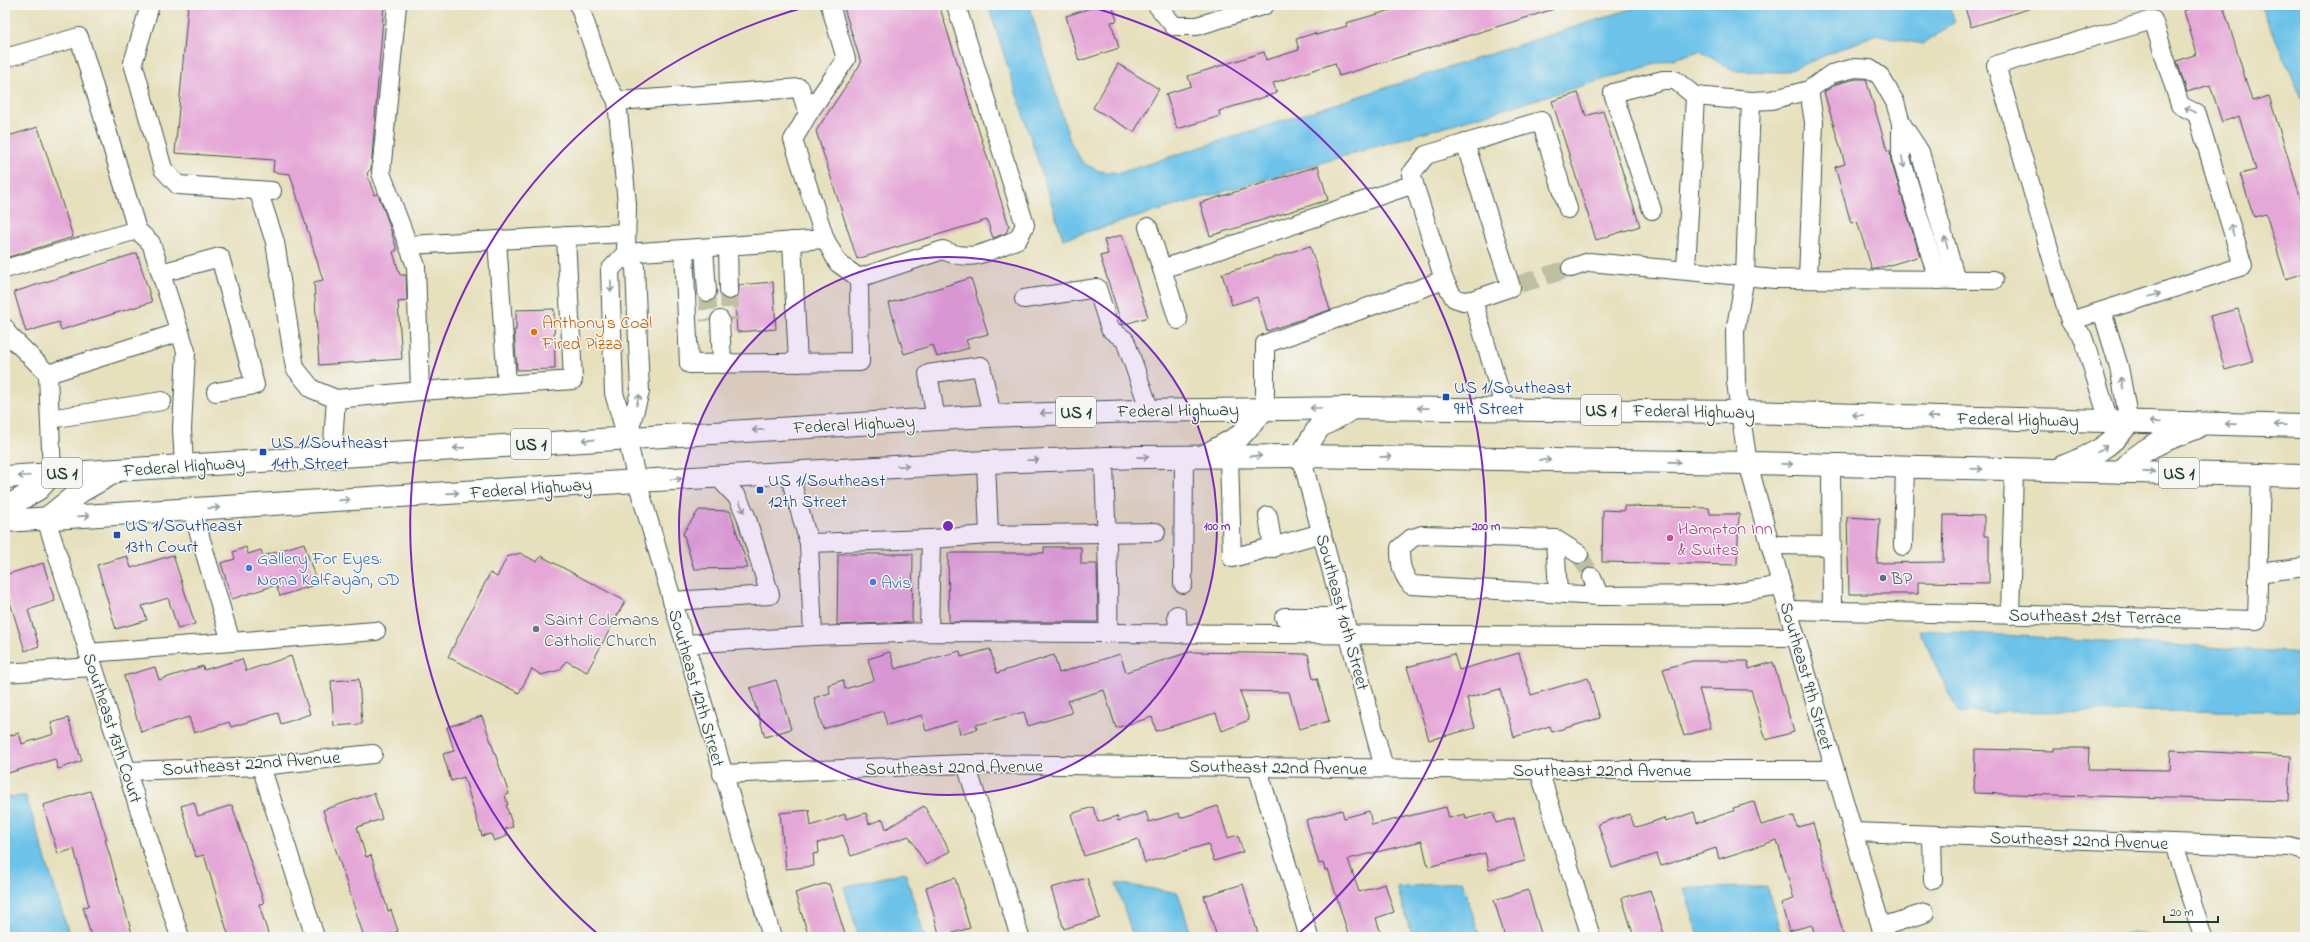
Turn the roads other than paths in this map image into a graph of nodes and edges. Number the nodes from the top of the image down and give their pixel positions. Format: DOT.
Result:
graph roads {
  1 [pos="150,5"];
  2 [pos="397,5"];
  3 [pos="579,5"];
  4 [pos="830,5"];
  5 [pos="956,5"];
  6 [pos="1157,5"];
  7 [pos="1265,5"];
  8 [pos="5,58"];
  9 [pos="1808,90"];
  10 [pos="1695,96"];
  11 [pos="617,101"];
  12 [pos="1751,101"];
  13 [pos="808,114"];
  14 [pos="1901,123"];
  15 [pos="1466,143"];
  16 [pos="1414,184"];
  17 [pos="1568,209"];
  18 [pos="1652,210"];
  19 [pos="1148,227"];
  20 [pos="136,230"];
  21 [pos="625,233"];
  22 [pos="566,236"];
  23 [pos="825,239"];
  24 [pos="497,240"];
  25 [pos="792,241"];
  26 [pos="409,245"];
  27 [pos="716,247"];
  28 [pos="684,249"];
  29 [pos="626,253"];
  30 [pos="1571,268"];
  31 [pos="5,269"];
  32 [pos="1162,269"];
  33 [pos="1686,270"];
  34 [pos="161,273"];
  35 [pos="1745,277"];
  36 [pos="859,278"];
  37 [pos="1808,279"];
  38 [pos="1444,280"];
  39 [pos="1938,280"];
  40 [pos="1956,280"];
  41 [pos="1994,280"];
  42 [pos="1024,299"];
  43 [pos="1473,300"];
  44 [pos="2102,312"];
  45 [pos="1178,320"];
  46 [pos="720,321"];
  47 [pos="2070,321"];
  48 [pos="5,328"];
  49 [pos="180,332"];
  50 [pos="798,363"];
  51 [pos="722,364"];
  52 [pos="48,374"];
  53 [pos="507,384"];
  54 [pos="420,391"];
  55 [pos="216,392"];
  56 [pos="336,399"];
  57 [pos="162,401"];
  58 [pos="1265,408"];
  59 [pos="1355,408"];
  60 [pos="1505,409"];
  61 [pos="1150,410"];
  62 [pos="1740,412"];
  63 [pos="992,416"];
  64 [pos="50,419"];
  65 [pos="936,419"];
  66 [pos="2119,421"];
  67 [pos="2208,424"];
  68 [pos="2305,426"];
  69 [pos="627,438"];
  70 [pos="332,456"];
  71 [pos="1301,456"];
  72 [pos="1193,457"];
  73 [pos="1229,457"];
  74 [pos="1104,458"];
  75 [pos="986,462"];
  76 [pos="1748,463"];
  77 [pos="1831,465"];
  78 [pos="184,466"];
  79 [pos="1905,467"];
  80 [pos="119,470"];
  81 [pos="2014,470"];
  82 [pos="2054,470"];
  83 [pos="2121,472"];
  84 [pos="789,473"];
  85 [pos="52,474"];
  86 [pos="2261,475"];
  87 [pos="2305,476"];
  88 [pos="5,477"];
  89 [pos="718,477"];
  90 [pos="637,481"];
  91 [pos="5,508"];
  92 [pos="192,510"];
  93 [pos="1268,516"];
  94 [pos="46,519"];
  95 [pos="5,522"];
  96 [pos="1106,532"];
  97 [pos="1156,532"];
  98 [pos="1322,534"];
  99 [pos="989,535"];
  100 [pos="931,539"];
  101 [pos="1555,539"];
  102 [pos="809,543"];
  103 [pos="1770,545"];
  104 [pos="1832,546"];
  105 [pos="1903,546"];
  106 [pos="1273,548"];
  107 [pos="1579,554"];
  108 [pos="2305,567"];
  109 [pos="2258,573"];
  110 [pos="1592,577"];
  111 [pos="1183,584"];
  112 [pos="1781,585"];
  113 [pos="1558,592"];
  114 [pos="1600,596"];
  115 [pos="672,601"];
  116 [pos="1788,610"];
  117 [pos="1832,610"];
  118 [pos="1176,615"];
  119 [pos="2010,615"];
  120 [pos="1284,617"];
  121 [pos="1344,617"];
  122 [pos="376,631"];
  123 [pos="929,632"];
  124 [pos="1108,633"];
  125 [pos="1178,634"];
  126 [pos="1349,635"];
  127 [pos="813,636"];
  128 [pos="1796,638"];
  129 [pos="231,642"];
  130 [pos="685,644"];
  131 [pos="90,660"];
  132 [pos="5,673"];
  133 [pos="373,754"];
  134 [pos="966,764"];
  135 [pos="260,766"];
  136 [pos="1257,766"];
  137 [pos="1384,768"];
  138 [pos="1539,770"];
  139 [pos="1834,770"];
  140 [pos="128,771"];
  141 [pos="722,774"];
  142 [pos="1853,832"];
  143 [pos="1932,835"];
  144 [pos="2174,844"];
  145 [pos="2305,851"];
  146 [pos="1933,880"];
  147 [pos="1925,913"];
  148 [pos="1882,932"];
  149 [pos="180,937"];
  150 [pos="314,937"];
  151 [pos="772,937"];
  152 [pos="1020,937"];
  153 [pos="1309,937"];
  154 [pos="1591,937"];
  155 [pos="2203,937"];
  1 -- 56 [label="street"];
  2 -- 26 [label="street"];
  3 -- 11 [label="street"];
  4 -- 13 [label="street"];
  5 -- 36 [label="street"];
  6 -- 7 [label="street"];
  8 -- 20 [label="street"];
  9 -- 12 [label="street"];
  9 -- 14 [label="street"];
  9 -- 37 [label="street"];
  10 -- 12 [label="street"];
  10 -- 18 [label="street"];
  10 -- 33 [label="street"];
  11 -- 13 [label="street"];
  11 -- 21 [label="street"];
  12 -- 35 [label="street, Southeast 9th Street"];
  13 -- 23 [label="street"];
  14 -- 39 [label="street, one-way"];
  40 -- 14 [label="street, one-way"];
  15 -- 16 [label="street"];
  15 -- 17 [label="street"];
  15 -- 43 [label="street"];
  16 -- 32 [label="street"];
  16 -- 38 [label="street"];
  19 -- 32 [label="street"];
  20 -- 31 [label="street"];
  20 -- 34 [label="street"];
  21 -- 22 [label="street"];
  21 -- 29 [label="street"];
  22 -- 24 [label="street"];
  22 -- 53 [label="street"];
  23 -- 25 [label="street"];
  23 -- 36 [label="street"];
  24 -- 26 [label="street"];
  24 -- 53 [label="street"];
  25 -- 27 [label="street"];
  25 -- 50 [label="street"];
  26 -- 54 [label="street"];
  27 -- 27 [label="street"];
  27 -- 28 [label="street"];
  28 -- 29 [label="street"];
  28 -- 51 [label="street"];
  69 -- 29 [label="street, one-way"];
  29 -- 69 [label="street, Southeast 12th Street, one-way"];
  30 -- 33 [label="street"];
  32 -- 45 [label="street"];
  33 -- 35 [label="street"];
  34 -- 49 [label="street"];
  34 -- 55 [label="street"];
  35 -- 37 [label="street"];
  35 -- 62 [label="street, Southeast 9th Street"];
  36 -- 50 [label="street"];
  37 -- 39 [label="street"];
  38 -- 43 [label="street"];
  38 -- 58 [label="street"];
  39 -- 40 [label="street"];
  40 -- 41 [label="street"];
  42 -- 61 [label="street"];
  43 -- 60 [label="street"];
  44 -- 47 [label="street"];
  44 -- 47 [label="street, one-way"];
  66 -- 44 [label="street, one-way"];
  46 -- 51 [label="street"];
  47 -- 66 [label="street"];
  48 -- 52 [label="street"];
  49 -- 52 [label="street"];
  49 -- 78 [label="street"];
  50 -- 51 [label="street"];
  52 -- 64 [label="street"];
  53 -- 54 [label="street"];
  54 -- 56 [label="street"];
  56 -- 70 [label="street"];
  57 -- 64 [label="street"];
  59 -- 58 [label="main road, Federal Highway / US 1, one-way"];
  58 -- 61 [label="main road, Federal Highway / US 1"];
  58 -- 72 [label="main road"];
  60 -- 59 [label="main road, Federal Highway / US 1, one-way"];
  59 -- 71 [label="main road"];
  60 -- 62 [label="main road, Federal Highway / US 1"];
  61 -- 63 [label="main road, Federal Highway / US 1, one-way"];
  66 -- 62 [label="main road, Federal Highway / US 1, one-way"];
  62 -- 76 [label="street, Southeast 9th Street"];
  63 -- 65 [label="main road, Federal Highway / US 1"];
  63 -- 65 [label="street"];
  64 -- 85 [label="street"];
  65 -- 69 [label="main road, Federal Highway / US 1, one-way"];
  67 -- 66 [label="main road, Federal Highway / US 1, one-way"];
  82 -- 66 [label="main road, one-way"];
  68 -- 67 [label="main road, Federal Highway / US 1, one-way"];
  67 -- 83 [label="main road"];
  69 -- 70 [label="main road, Federal Highway / US 1, one-way"];
  69 -- 90 [label="street, Southeast 12th Street"];
  70 -- 78 [label="main road, Federal Highway / US 1"];
  73 -- 71 [label="main road, Federal Highway / US 1, one-way"];
  71 -- 76 [label="main road, Federal Highway / US 1, one-way"];
  71 -- 98 [label="street, Southeast 10th Street"];
  72 -- 73 [label="main road, Federal Highway / US 1"];
  74 -- 72 [label="main road, Federal Highway / US 1, one-way"];
  72 -- 111 [label="street"];
  73 -- 106 [label="street"];
  75 -- 74 [label="main road, Federal Highway / US 1, one-way"];
  74 -- 96 [label="street"];
  84 -- 75 [label="main road, Federal Highway / US 1, one-way"];
  75 -- 99 [label="street"];
  76 -- 77 [label="main road, Federal Highway / US 1, one-way"];
  76 -- 103 [label="street, Southeast 9th Street"];
  77 -- 79 [label="main road, Federal Highway / US 1"];
  77 -- 104 [label="street"];
  78 -- 80 [label="main road, Federal Highway / US 1"];
  79 -- 81 [label="main road, Federal Highway / US 1, one-way"];
  79 -- 105 [label="street"];
  80 -- 85 [label="main road, Federal Highway / US 1"];
  80 -- 94 [label="main road"];
  81 -- 82 [label="main road, Federal Highway / US 1"];
  81 -- 119 [label="street"];
  82 -- 83 [label="main road, Federal Highway / US 1"];
  83 -- 86 [label="main road, Federal Highway / US 1, one-way"];
  84 -- 89 [label="main road, Federal Highway / US 1"];
  84 -- 102 [label="street"];
  85 -- 88 [label="main road, Federal Highway / US 1, one-way"];
  85 -- 91 [label="main road"];
  86 -- 87 [label="main road, Federal Highway / US 1"];
  86 -- 109 [label="street, Southeast 21st Terrace"];
  90 -- 89 [label="main road, Federal Highway / US 1, one-way"];
  89 -- 115 [label="street, one-way"];
  92 -- 90 [label="main road, Federal Highway / US 1, one-way"];
  90 -- 115 [label="street, Southeast 12th Street"];
  94 -- 92 [label="main road, Federal Highway / US 1, one-way"];
  92 -- 129 [label="street"];
  93 -- 106 [label="street"];
  94 -- 95 [label="main road, Federal Highway / US 1"];
  94 -- 131 [label="street, Southeast 13th Court"];
  96 -- 97 [label="street"];
  96 -- 99 [label="street"];
  96 -- 124 [label="street"];
  98 -- 106 [label="street"];
  98 -- 121 [label="street, Southeast 10th Street"];
  99 -- 100 [label="street"];
  100 -- 102 [label="street"];
  100 -- 123 [label="street"];
  101 -- 107 [label="street"];
  101 -- 113 [label="street"];
  101 -- 113 [label="street"];
  102 -- 127 [label="street"];
  103 -- 104 [label="street"];
  103 -- 112 [label="street, Southeast 9th Street"];
  104 -- 117 [label="street"];
  108 -- 109 [label="street"];
  109 -- 119 [label="street, Southeast 21st Terrace"];
  110 -- 114 [label="street"];
  112 -- 114 [label="street"];
  112 -- 116 [label="street, Southeast 9th Street"];
  113 -- 114 [label="street"];
  115 -- 130 [label="street, Southeast 12th Street"];
  116 -- 117 [label="street, Southeast 21st Terrace"];
  116 -- 128 [label="street, Southeast 9th Street"];
  117 -- 119 [label="street, Southeast 21st Terrace"];
  118 -- 125 [label="street"];
  120 -- 121 [label="street"];
  121 -- 126 [label="street, Southeast 10th Street"];
  122 -- 129 [label="street"];
  123 -- 124 [label="street"];
  123 -- 127 [label="street"];
  124 -- 125 [label="street"];
  125 -- 126 [label="street"];
  126 -- 128 [label="street"];
  126 -- 137 [label="street, Southeast 10th Street"];
  127 -- 130 [label="street"];
  128 -- 139 [label="street, Southeast 9th Street"];
  129 -- 131 [label="street"];
  130 -- 141 [label="street, Southeast 12th Street"];
  131 -- 132 [label="street"];
  131 -- 140 [label="street, Southeast 13th Court"];
  133 -- 135 [label="street, Southeast 22nd Avenue"];
  134 -- 136 [label="street, Southeast 22nd Avenue"];
  134 -- 141 [label="street, Southeast 22nd Avenue"];
  134 -- 152 [label="street"];
  135 -- 140 [label="street, Southeast 22nd Avenue"];
  135 -- 150 [label="street"];
  136 -- 137 [label="street, Southeast 22nd Avenue"];
  136 -- 153 [label="street"];
  137 -- 138 [label="street, Southeast 22nd Avenue"];
  138 -- 139 [label="street, Southeast 22nd Avenue"];
  138 -- 154 [label="street"];
  139 -- 142 [label="street, Southeast 9th Street"];
  140 -- 149 [label="street, Southeast 13th Court"];
  141 -- 151 [label="street, Southeast 12th Street"];
  142 -- 143 [label="street, Southeast 22nd Avenue"];
  142 -- 148 [label="street, Southeast 9th Street"];
  143 -- 144 [label="street, Southeast 22nd Avenue"];
  143 -- 146 [label="street"];
  144 -- 145 [label="street, Southeast 22nd Avenue"];
  144 -- 155 [label="street"];
  147 -- 148 [label="street"];
}
